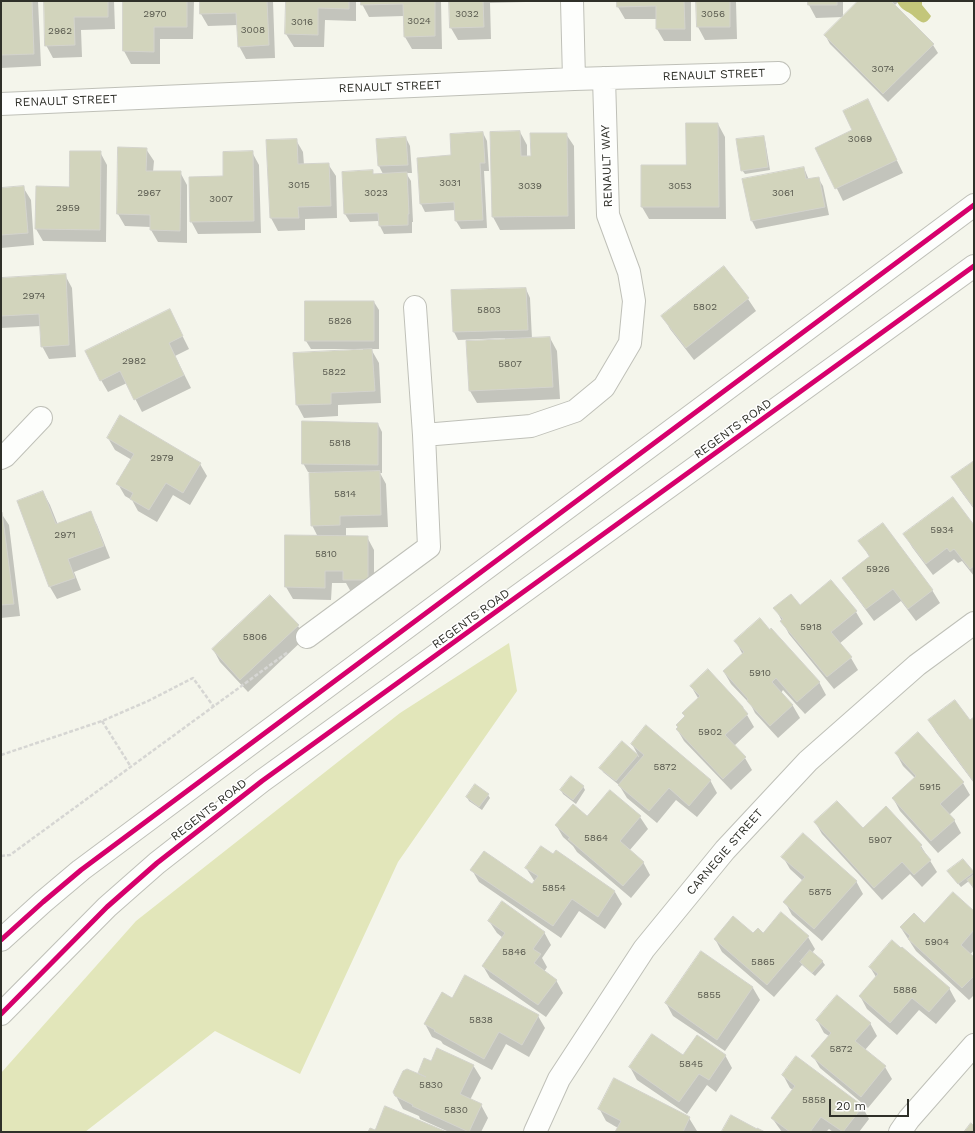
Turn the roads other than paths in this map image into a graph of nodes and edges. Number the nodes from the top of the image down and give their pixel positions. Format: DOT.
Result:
graph roads {
  1 [pos="572,1"];
  2 [pos="779,73"];
  3 [pos="604,78"];
  4 [pos="574,79"];
  5 [pos="1,104"];
  6 [pos="974,205"];
  7 [pos="974,266"];
  8 [pos="415,307"];
  9 [pos="41,418"];
  10 [pos="424,435"];
  11 [pos="1,458"];
  12 [pos="974,623"];
  13 [pos="307,637"];
  14 [pos="1,940"];
  15 [pos="1,1014"];
  16 [pos="974,1045"];
  17 [pos="535,1132"];
  18 [pos="900,1132"];
  1 -- 4 [label="street"];
  2 -- 3 [label="street, RENAULT STREET"];
  3 -- 4 [label="street, RENAULT STREET"];
  3 -- 10 [label="street, RENAULT WAY"];
  4 -- 5 [label="street, RENAULT STREET"];
  6 -- 14 [label="street"];
  7 -- 15 [label="street, REGENTS ROAD"];
  8 -- 10 [label="street"];
  9 -- 11 [label="street"];
  10 -- 13 [label="street"];
  12 -- 17 [label="street, CARNEGIE STREET"];
  16 -- 18 [label="street"];
}
